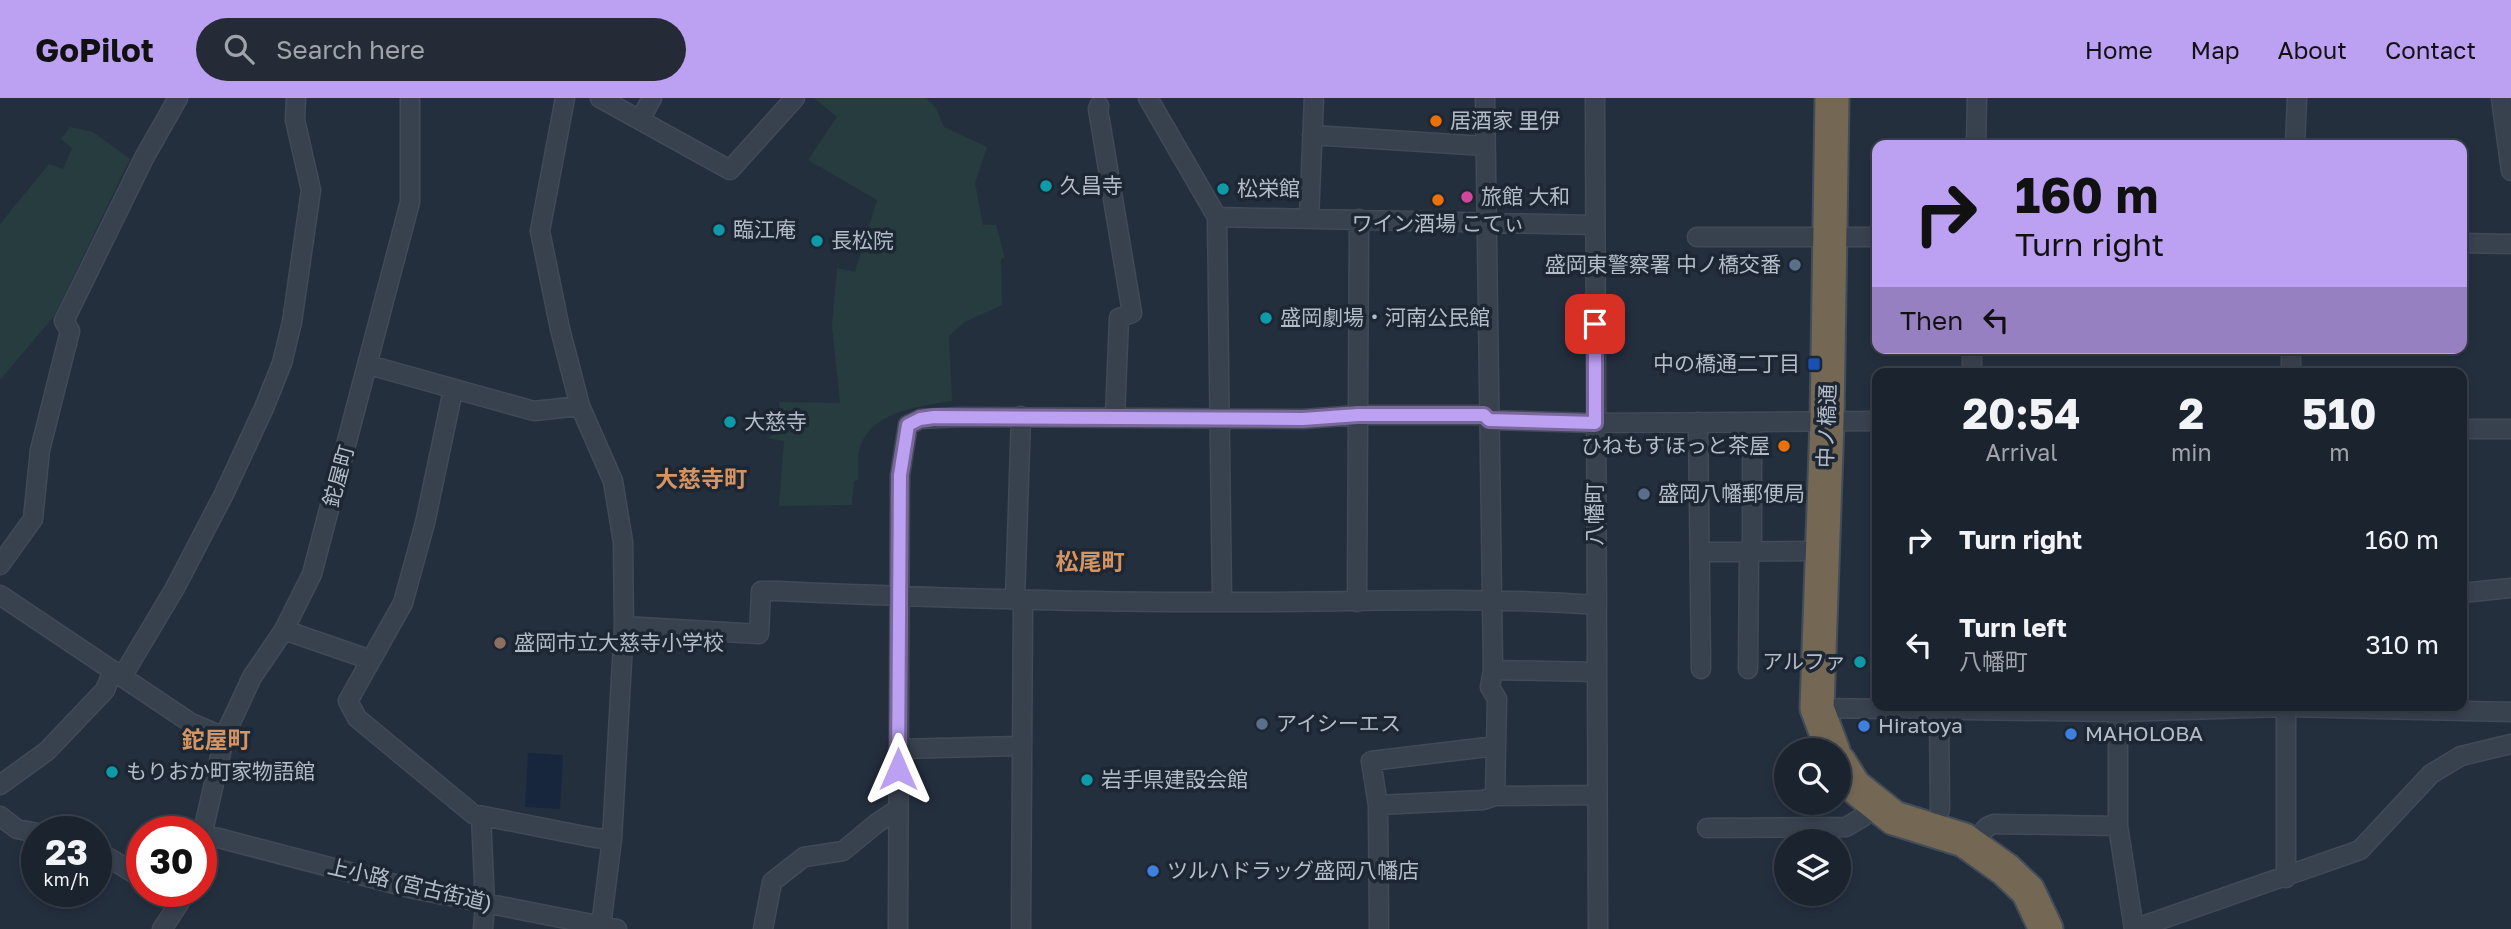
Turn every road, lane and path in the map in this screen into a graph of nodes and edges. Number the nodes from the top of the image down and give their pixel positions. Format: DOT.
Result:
graph roads {
  1 [pos="178,98"];
  2 [pos="296,98"];
  3 [pos="410,98"];
  4 [pos="565,98"];
  5 [pos="600,98"];
  6 [pos="652,98"];
  7 [pos="795,98"];
  8 [pos="1116,98"];
  9 [pos="1149,98"];
  10 [pos="1314,98"];
  11 [pos="1485,98"];
  12 [pos="1595,98"];
  13 [pos="1832,98"];
  14 [pos="1977,98"];
  15 [pos="2297,98"];
  16 [pos="2501,98"];
  17 [pos="1097,102"];
  18 [pos="640,120"];
  19 [pos="1312,135"];
  20 [pos="1976,140"];
  21 [pos="2295,140"];
  22 [pos="1485,146"];
  23 [pos="2511,171"];
  24 [pos="1217,217"];
  25 [pos="1309,218"];
  26 [pos="1359,219"];
  27 [pos="1487,224"];
  28 [pos="1595,225"];
  29 [pos="1830,236"];
  30 [pos="1698,237"];
  31 [pos="1872,237"];
  32 [pos="2467,243"];
  33 [pos="2511,243"];
  34 [pos="369,366"];
  35 [pos="453,390"];
  36 [pos="580,406"];
  37 [pos="1358,415"];
  38 [pos="1021,416"];
  39 [pos="1115,417"];
  40 [pos="1220,418"];
  41 [pos="1489,420"];
  42 [pos="1827,421"];
  43 [pos="1872,421"];
  44 [pos="1698,422"];
  45 [pos="1752,422"];
  46 [pos="1595,423"];
  47 [pos="2467,429"];
  48 [pos="2511,429"];
  49 [pos="1823,551"];
  50 [pos="1700,552"];
  51 [pos="1751,552"];
  52 [pos="0,565"];
  53 [pos="2511,588"];
  54 [pos="2467,592"];
  55 [pos="0,595"];
  56 [pos="898,596"];
  57 [pos="1019,600"];
  58 [pos="1492,601"];
  59 [pos="1222,602"];
  60 [pos="1357,602"];
  61 [pos="1596,605"];
  62 [pos="624,626"];
  63 [pos="284,630"];
  64 [pos="371,660"];
  65 [pos="1701,669"];
  66 [pos="1748,669"];
  67 [pos="1493,670"];
  68 [pos="1596,672"];
  69 [pos="117,674"];
  70 [pos="1817,708"];
  71 [pos="1872,709"];
  72 [pos="2467,710"];
  73 [pos="1940,711"];
  74 [pos="2029,711"];
  75 [pos="2146,711"];
  76 [pos="2286,711"];
  77 [pos="2118,712"];
  78 [pos="2511,712"];
  79 [pos="224,737"];
  80 [pos="1828,738"];
  81 [pos="2511,744"];
  82 [pos="1022,746"];
  83 [pos="1496,746"];
  84 [pos="898,748"];
  85 [pos="1851,781"];
  86 [pos="0,785"];
  87 [pos="1597,795"];
  88 [pos="1495,796"];
  89 [pos="1875,803"];
  90 [pos="1378,805"];
  91 [pos="898,809"];
  92 [pos="1940,810"];
  93 [pos="0,816"];
  94 [pos="207,816"];
  95 [pos="481,816"];
  96 [pos="2118,826"];
  97 [pos="1707,828"];
  98 [pos="21,830"];
  99 [pos="612,839"];
  100 [pos="217,841"];
  101 [pos="1972,845"];
  102 [pos="2286,878"];
  103 [pos="485,904"];
  104 [pos="175,907"];
  105 [pos="609,928"];
  106 [pos="162,929"];
  107 [pos="483,929"];
  108 [pos="764,929"];
  109 [pos="898,929"];
  110 [pos="1021,929"];
  111 [pos="1379,929"];
  112 [pos="1598,929"];
  113 [pos="2046,929"];
  114 [pos="2134,929"];
  1 -- 52 [label="street"];
  2 -- 69 [label="street"];
  3 -- 34 [label="street, 鉈屋町"];
  4 -- 36 [label="street"];
  5 -- 18 [label="street"];
  6 -- 18 [label="street"];
  7 -- 18 [label="street"];
  8 -- 17 [label="street"];
  9 -- 24 [label="street"];
  10 -- 19 [label="street"];
  11 -- 22 [label="street"];
  12 -- 28 [label="street, 八幡町"];
  13 -- 29 [label="highway, 中ノ橋通"];
  14 -- 20 [label="street"];
  15 -- 21 [label="street"];
  16 -- 23 [label="street"];
  17 -- 39 [label="street"];
  19 -- 22 [label="street"];
  19 -- 25 [label="street"];
  22 -- 27 [label="street"];
  24 -- 25 [label="street"];
  24 -- 40 [label="street"];
  25 -- 26 [label="street"];
  26 -- 27 [label="street"];
  26 -- 37 [label="street"];
  27 -- 28 [label="street"];
  27 -- 41 [label="street"];
  28 -- 46 [label="street, 八幡町"];
  29 -- 30 [label="street"];
  29 -- 31 [label="street"];
  29 -- 42 [label="highway, 中ノ橋通"];
  32 -- 33 [label="street"];
  34 -- 35 [label="street"];
  34 -- 63 [label="street, 鉈屋町"];
  35 -- 36 [label="street"];
  35 -- 64 [label="street"];
  36 -- 62 [label="street"];
  37 -- 40 [label="street"];
  37 -- 41 [label="street"];
  37 -- 60 [label="street"];
  38 -- 39 [label="street"];
  38 -- 56 [label="street"];
  38 -- 57 [label="street"];
  39 -- 40 [label="street"];
  40 -- 59 [label="street"];
  41 -- 46 [label="street"];
  41 -- 58 [label="street"];
  42 -- 43 [label="street"];
  42 -- 45 [label="street"];
  42 -- 49 [label="highway, 中ノ橋通"];
  44 -- 45 [label="street"];
  44 -- 46 [label="street"];
  44 -- 50 [label="street"];
  45 -- 51 [label="street"];
  46 -- 61 [label="street, 八幡町"];
  47 -- 48 [label="street"];
  49 -- 51 [label="street"];
  49 -- 70 [label="highway, 中ノ橋通"];
  50 -- 51 [label="street"];
  50 -- 65 [label="street"];
  51 -- 66 [label="street"];
  53 -- 54 [label="street"];
  55 -- 69 [label="street"];
  56 -- 57 [label="street"];
  56 -- 62 [label="street"];
  56 -- 84 [label="street"];
  57 -- 59 [label="street"];
  57 -- 82 [label="street"];
  58 -- 60 [label="street"];
  58 -- 61 [label="street"];
  58 -- 67 [label="street"];
  59 -- 60 [label="street"];
  61 -- 68 [label="street, 八幡町"];
  62 -- 99 [label="street"];
  63 -- 64 [label="street"];
  63 -- 79 [label="street, 鉈屋町"];
  64 -- 95 [label="street"];
  67 -- 68 [label="street"];
  67 -- 83 [label="street"];
  68 -- 87 [label="street, 八幡町"];
  69 -- 79 [label="street"];
  69 -- 86 [label="street"];
  70 -- 71 [label="street"];
  70 -- 80 [label="highway, 中ノ橋通"];
  72 -- 78 [label="street"];
  73 -- 92 [label="street"];
  74 -- 77 [label="street"];
  75 -- 77 [label="street"];
  76 -- 102 [label="street"];
  77 -- 96 [label="street"];
  79 -- 94 [label="street, 鉈屋町"];
  81 -- 102 [label="street"];
  82 -- 84 [label="street"];
  82 -- 110 [label="street"];
  83 -- 88 [label="street"];
  83 -- 90 [label="street"];
  84 -- 91 [label="street"];
  85 -- 89 [label="highway"];
  87 -- 88 [label="street"];
  87 -- 112 [label="street, 八幡町"];
  88 -- 90 [label="street"];
  89 -- 97 [label="street"];
  89 -- 101 [label="highway"];
  90 -- 111 [label="street"];
  91 -- 108 [label="street"];
  91 -- 109 [label="street"];
  93 -- 98 [label="street"];
  95 -- 99 [label="street"];
  95 -- 103 [label="street"];
  96 -- 101 [label="street"];
  96 -- 114 [label="street"];
  99 -- 105 [label="street"];
  100 -- 103 [label="street, 上小路 (宮古街道)"];
  101 -- 113 [label="highway"];
  102 -- 114 [label="street"];
  103 -- 105 [label="street, 上小路 (宮古街道)"];
  103 -- 107 [label="street"];
  104 -- 106 [label="street"];
}
